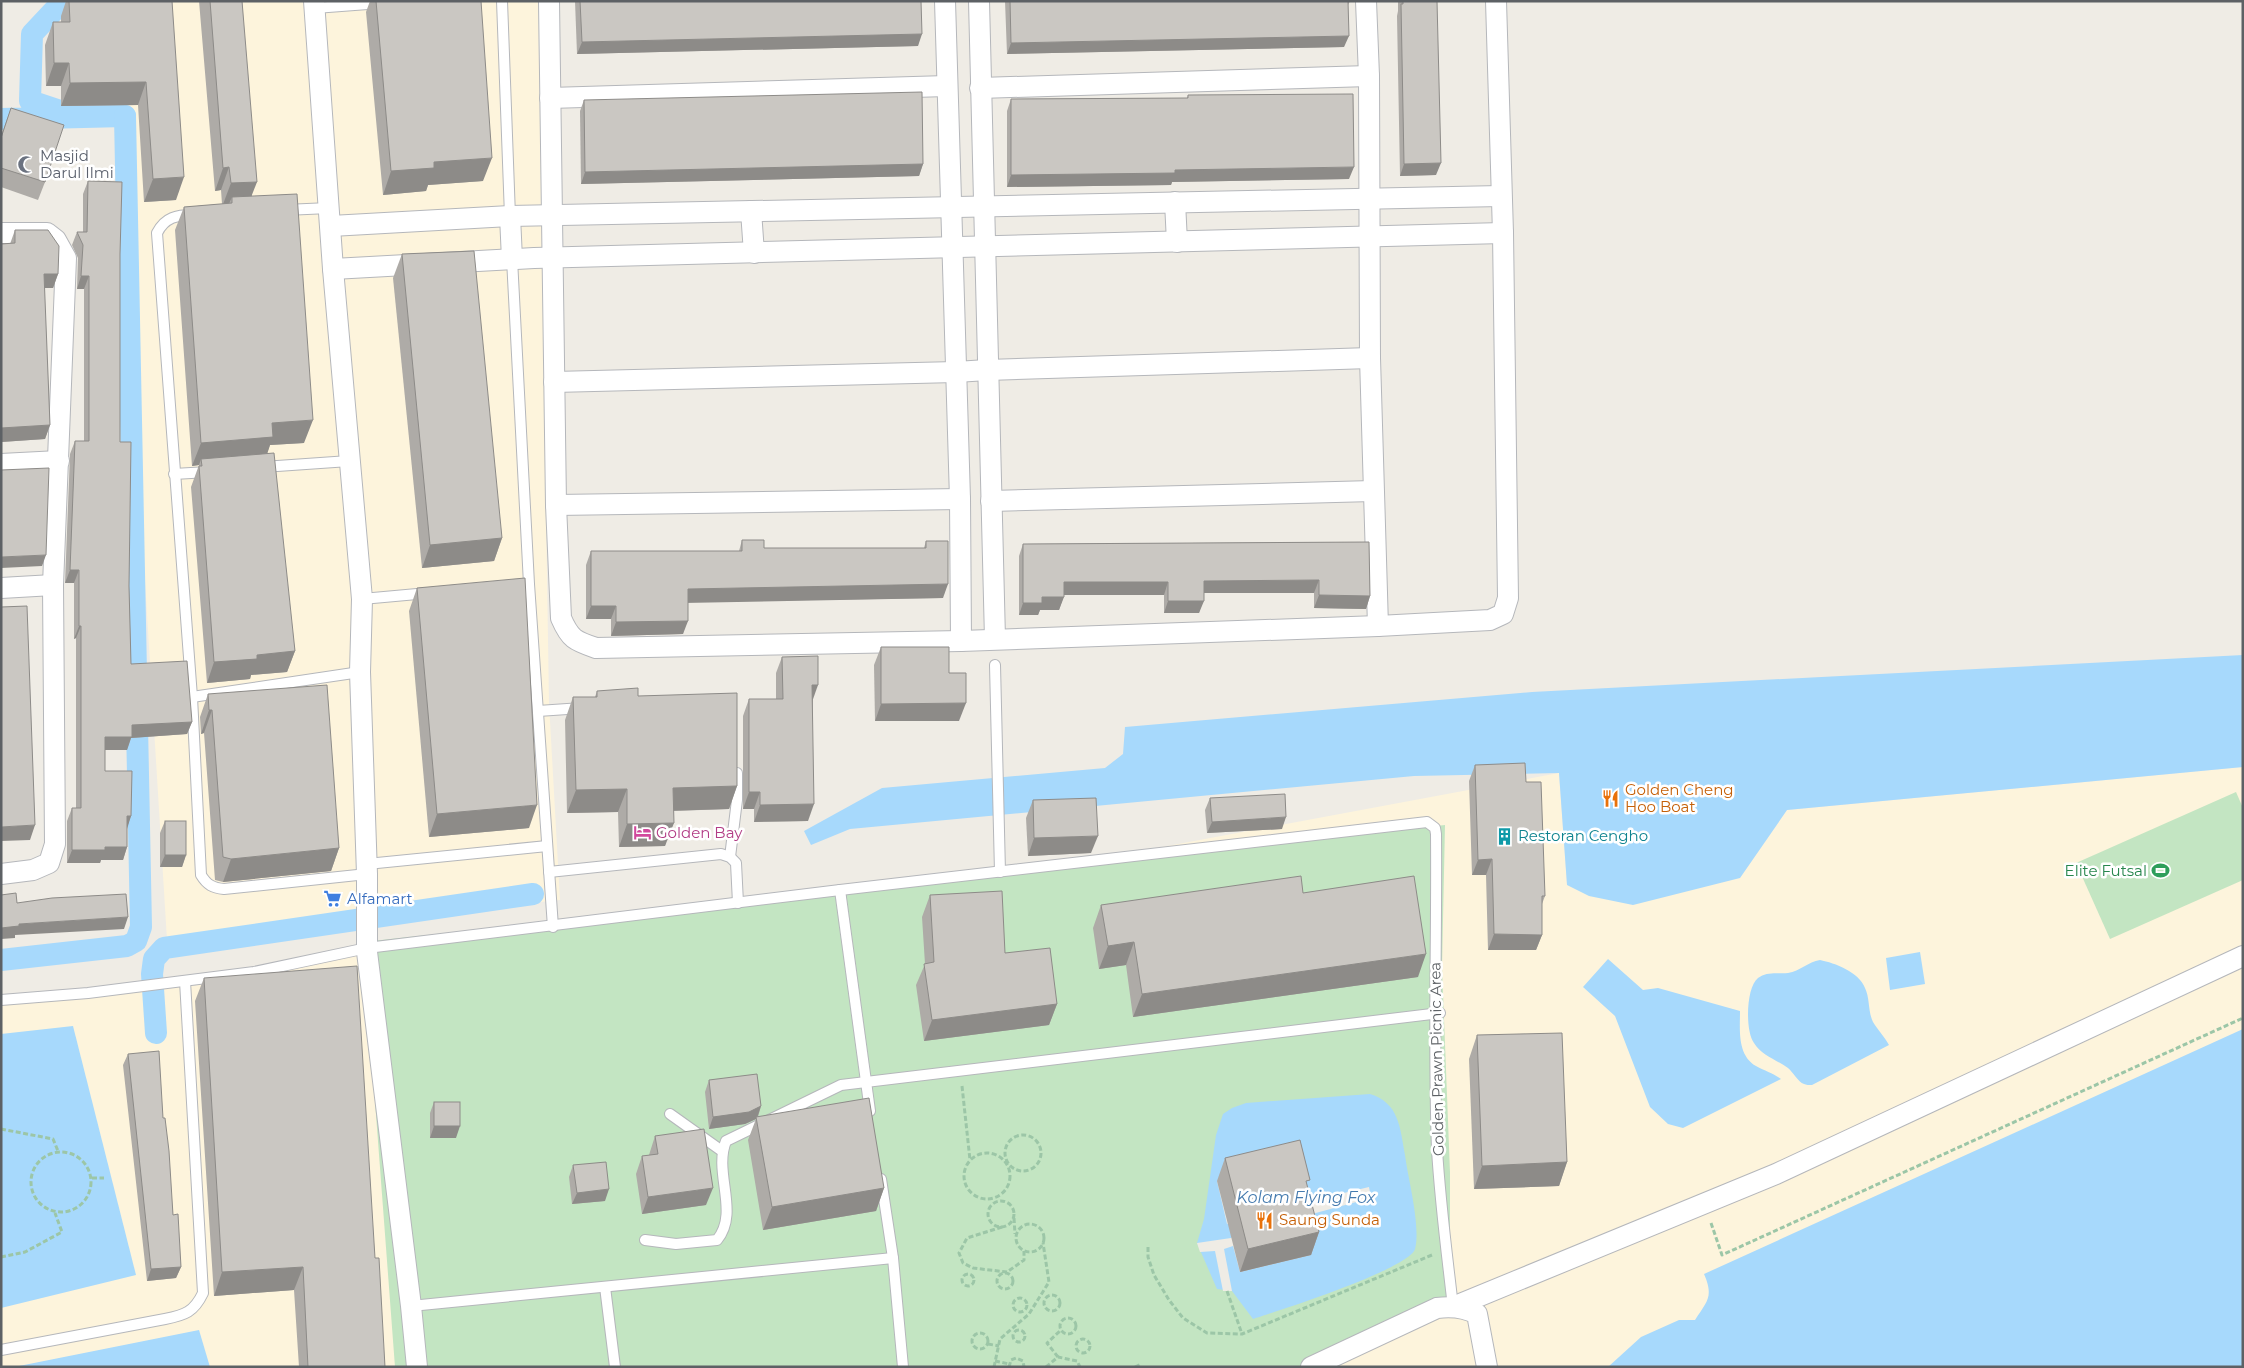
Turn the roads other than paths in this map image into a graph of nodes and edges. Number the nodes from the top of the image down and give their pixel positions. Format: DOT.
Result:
graph roads {
  1 [pos="502,1"];
  2 [pos="549,1"];
  3 [pos="945,1"];
  4 [pos="978,1"];
  5 [pos="1366,1"];
  6 [pos="1496,1"];
  7 [pos="394,3"];
  8 [pos="314,5"];
  9 [pos="1369,76"];
  10 [pos="947,86"];
  11 [pos="980,88"];
  12 [pos="550,98"];
  13 [pos="1501,196"];
  14 [pos="1370,198"];
  15 [pos="1175,202"];
  16 [pos="982,206"];
  17 [pos="951,207"];
  18 [pos="271,211"];
  19 [pos="751,211"];
  20 [pos="203,214"];
  21 [pos="552,214"];
  22 [pos="510,216"];
  23 [pos="330,217"];
  24 [pos="1,233"];
  25 [pos="1503,233"];
  26 [pos="1369,237"];
  27 [pos="1177,242"];
  28 [pos="984,246"];
  29 [pos="952,249"];
  30 [pos="754,253"];
  31 [pos="551,258"];
  32 [pos="512,259"];
  33 [pos="333,269"];
  34 [pos="1370,358"];
  35 [pos="987,370"];
  36 [pos="956,372"];
  37 [pos="554,382"];
  38 [pos="59,461"];
  39 [pos="349,461"];
  40 [pos="1,464"];
  41 [pos="252,468"];
  42 [pos="223,470"];
  43 [pos="174,474"];
  44 [pos="1373,491"];
  45 [pos="960,499"];
  46 [pos="991,500"];
  47 [pos="556,506"];
  48 [pos="53,585"];
  49 [pos="1,588"];
  50 [pos="440,592"];
  51 [pos="362,599"];
  52 [pos="1378,626"];
  53 [pos="994,639"];
  54 [pos="961,641"];
  55 [pos="995,665"];
  56 [pos="360,672"];
  57 [pos="192,697"];
  58 [pos="592,708"];
  59 [pos="538,712"];
  60 [pos="737,761"];
  61 [pos="547,846"];
  62 [pos="730,857"];
  63 [pos="550,872"];
  64 [pos="1000,872"];
  65 [pos="1,874"];
  66 [pos="367,875"];
  67 [pos="840,890"];
  68 [pos="738,903"];
  69 [pos="554,927"];
  70 [pos="367,940"];
  71 [pos="2243,956"];
  72 [pos="182,981"];
  73 [pos="1,1000"];
  74 [pos="1438,1013"];
  75 [pos="865,1082"];
  76 [pos="670,1114"];
  77 [pos="872,1121"];
  78 [pos="722,1151"];
  79 [pos="879,1170"];
  80 [pos="645,1240"];
  81 [pos="893,1258"];
  82 [pos="605,1287"];
  83 [pos="411,1306"];
  84 [pos="1445,1307"];
  85 [pos="1,1350"];
  86 [pos="417,1367"];
  87 [pos="615,1367"];
  88 [pos="903,1367"];
  89 [pos="1311,1367"];
  90 [pos="1487,1367"];
  1 -- 22 [label="lane"];
  2 -- 12 [label="street"];
  3 -- 10 [label="street"];
  4 -- 11 [label="street"];
  5 -- 9 [label="street"];
  6 -- 13 [label="street"];
  7 -- 8 [label="lane"];
  8 -- 23 [label="street"];
  9 -- 11 [label="street"];
  9 -- 14 [label="street"];
  10 -- 12 [label="street"];
  10 -- 17 [label="street"];
  11 -- 16 [label="street"];
  12 -- 21 [label="street"];
  13 -- 14 [label="street"];
  13 -- 25 [label="street"];
  14 -- 15 [label="street"];
  14 -- 26 [label="street"];
  15 -- 16 [label="street"];
  15 -- 27 [label="street"];
  16 -- 17 [label="street"];
  16 -- 28 [label="street"];
  17 -- 19 [label="street"];
  17 -- 29 [label="street"];
  18 -- 23 [label="lane"];
  19 -- 21 [label="street"];
  19 -- 30 [label="street"];
  20 -- 43 [label="lane"];
  21 -- 22 [label="street"];
  21 -- 31 [label="street"];
  22 -- 23 [label="street"];
  22 -- 32 [label="street"];
  23 -- 33 [label="street"];
  24 -- 38 [label="street"];
  25 -- 26 [label="street"];
  25 -- 52 [label="street"];
  26 -- 27 [label="street"];
  26 -- 34 [label="street"];
  27 -- 28 [label="street"];
  28 -- 29 [label="street"];
  28 -- 35 [label="street"];
  29 -- 30 [label="street"];
  29 -- 36 [label="street"];
  30 -- 31 [label="street"];
  31 -- 32 [label="street"];
  31 -- 37 [label="street"];
  32 -- 33 [label="street"];
  32 -- 59 [label="lane"];
  33 -- 39 [label="street"];
  34 -- 35 [label="street"];
  34 -- 44 [label="street"];
  35 -- 36 [label="street"];
  35 -- 46 [label="street"];
  36 -- 37 [label="street"];
  36 -- 45 [label="street"];
  37 -- 47 [label="street"];
  38 -- 40 [label="street"];
  38 -- 48 [label="street"];
  39 -- 41 [label="lane"];
  39 -- 51 [label="street"];
  42 -- 43 [label="lane"];
  43 -- 57 [label="lane"];
  44 -- 46 [label="street"];
  44 -- 52 [label="street"];
  45 -- 47 [label="street"];
  45 -- 54 [label="street"];
  46 -- 53 [label="street"];
  47 -- 54 [label="street"];
  48 -- 49 [label="street"];
  48 -- 65 [label="street"];
  50 -- 51 [label="lane"];
  51 -- 56 [label="street"];
  52 -- 53 [label="street"];
  53 -- 54 [label="street"];
  55 -- 64 [label="lane"];
  56 -- 57 [label="lane"];
  56 -- 66 [label="street"];
  57 -- 66 [label="lane"];
  58 -- 59 [label="lane"];
  59 -- 61 [label="lane"];
  60 -- 62 [label="lane"];
  61 -- 63 [label="lane"];
  61 -- 66 [label="lane"];
  62 -- 63 [label="lane"];
  62 -- 68 [label="lane"];
  63 -- 69 [label="lane"];
  64 -- 67 [label="lane"];
  64 -- 74 [label="lane, Golden Prawn Picnic Area"];
  66 -- 70 [label="street"];
  67 -- 68 [label="lane"];
  67 -- 75 [label="lane"];
  68 -- 69 [label="lane"];
  69 -- 70 [label="lane"];
  70 -- 72 [label="lane"];
  70 -- 83 [label="street"];
  71 -- 84 [label="street"];
  72 -- 73 [label="lane"];
  72 -- 85 [label="lane"];
  74 -- 75 [label="lane"];
  74 -- 84 [label="lane, Golden Prawn Picnic Area"];
  75 -- 77 [label="lane"];
  75 -- 78 [label="lane"];
  76 -- 78 [label="lane"];
  78 -- 80 [label="lane"];
  79 -- 81 [label="lane"];
  81 -- 82 [label="lane"];
  81 -- 88 [label="lane"];
  82 -- 83 [label="lane"];
  82 -- 87 [label="lane"];
  83 -- 86 [label="street"];
  84 -- 89 [label="street"];
  84 -- 90 [label="street"];
}
